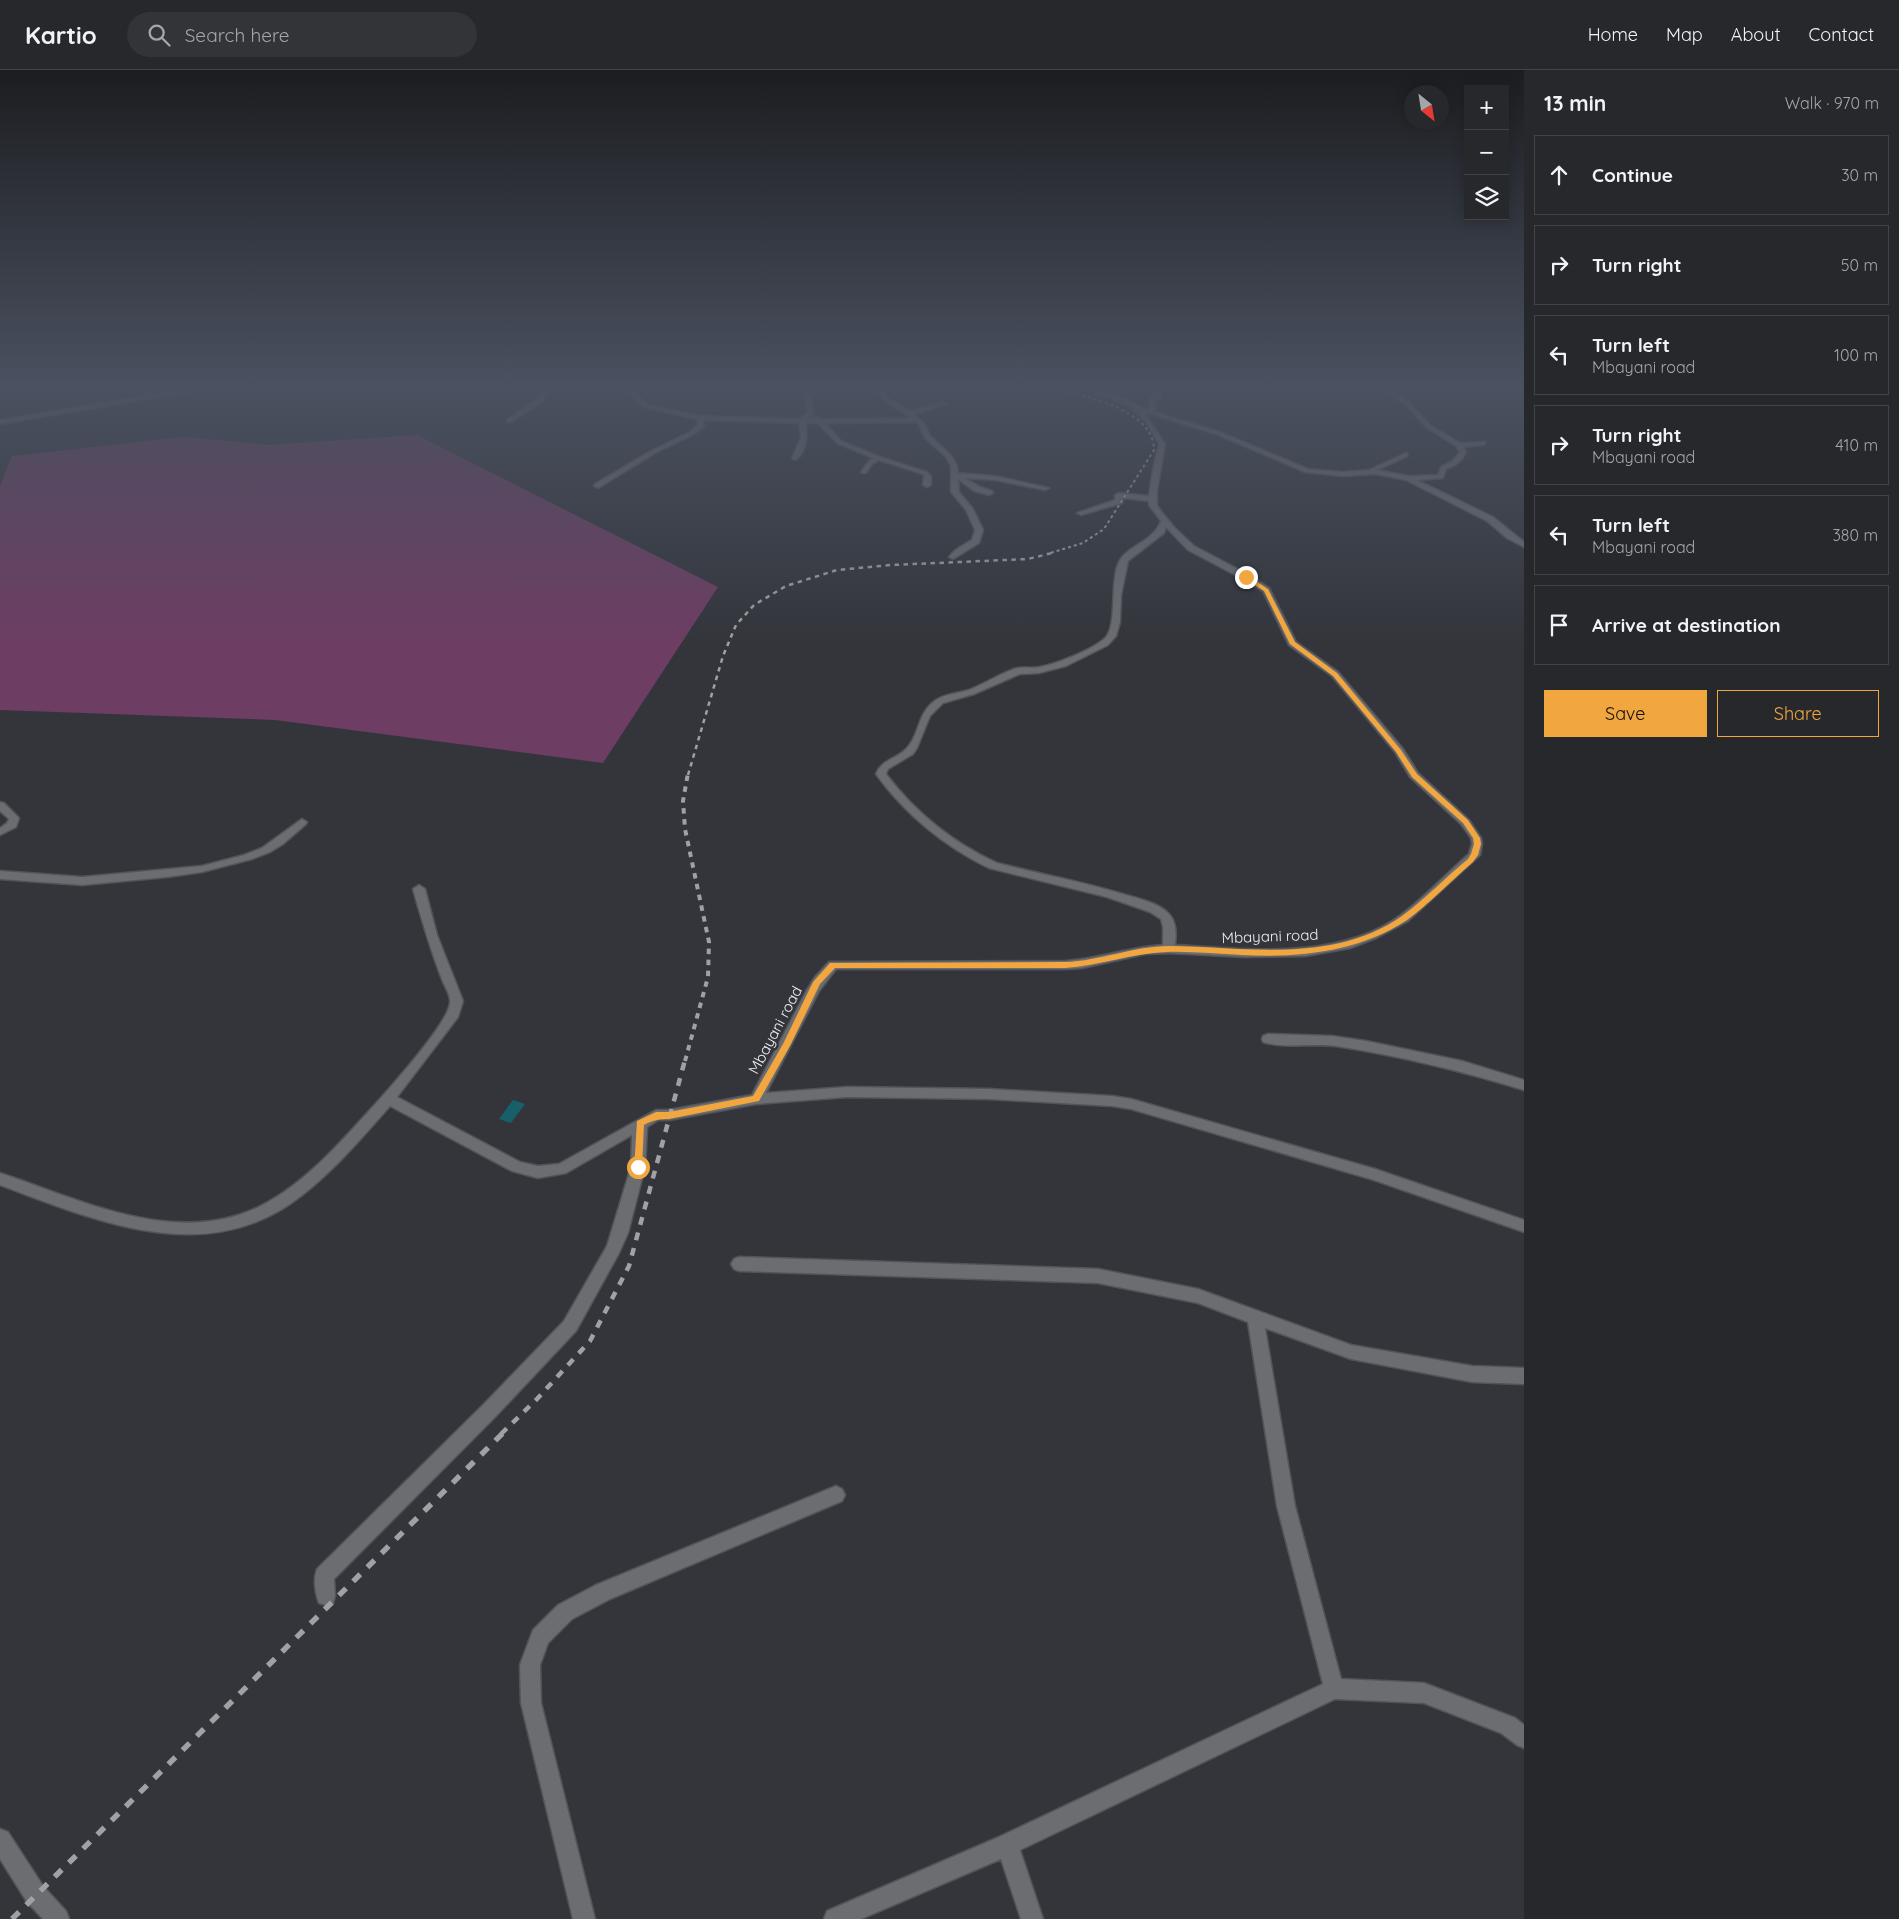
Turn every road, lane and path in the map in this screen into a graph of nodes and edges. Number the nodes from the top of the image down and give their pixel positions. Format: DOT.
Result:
graph roads {
  1 [pos="623,470"];
  2 [pos="917,470"];
  3 [pos="955,470"];
  4 [pos="1156,470"];
  5 [pos="1304,470"];
  6 [pos="1368,470"];
  7 [pos="1443,470"];
  8 [pos="1362,472"];
  9 [pos="955,474"];
  10 [pos="1408,478"];
  11 [pos="927,485"];
  12 [pos="598,486"];
  13 [pos="1045,488"];
  14 [pos="989,493"];
  15 [pos="1153,500"];
  16 [pos="1081,513"];
  17 [pos="1165,520"];
  18 [pos="1524,545"];
  19 [pos="954,558"];
  20 [pos="0,805"];
  21 [pos="302,822"];
  22 [pos="0,832"];
  23 [pos="1,874"];
  24 [pos="419,889"];
  25 [pos="1169,949"];
  26 [pos="1268,1039"];
  27 [pos="1524,1085"];
  28 [pos="389,1099"];
  29 [pos="756,1099"];
  30 [pos="640,1124"];
  31 [pos="0,1179"];
  32 [pos="1524,1226"];
  33 [pos="739,1264"];
  34 [pos="1256,1319"];
  35 [pos="1524,1376"];
  36 [pos="836,1495"];
  37 [pos="326,1596"];
  38 [pos="1334,1689"];
  39 [pos="1524,1738"];
  40 [pos="0,1840"];
  41 [pos="1007,1845"];
  42 [pos="58,1919"];
  43 [pos="584,1919"];
  44 [pos="835,1919"];
  45 [pos="1032,1919"];
  1 -- 12 [label="street"];
  2 -- 11 [label="street"];
  3 -- 9 [label="street"];
  4 -- 15 [label="street"];
  5 -- 8 [label="street"];
  6 -- 8 [label="street"];
  7 -- 10 [label="street"];
  8 -- 10 [label="street"];
  9 -- 13 [label="street"];
  9 -- 14 [label="street"];
  9 -- 19 [label="street"];
  10 -- 18 [label="street"];
  15 -- 16 [label="street"];
  15 -- 17 [label="street, Mbayani road"];
  17 -- 25 [label="street"];
  17 -- 25 [label="street, Mbayani road"];
  20 -- 22 [label="street"];
  21 -- 23 [label="street"];
  24 -- 28 [label="street"];
  25 -- 29 [label="street, Mbayani road"];
  26 -- 27 [label="street"];
  28 -- 30 [label="street"];
  28 -- 31 [label="street"];
  29 -- 30 [label="street"];
  29 -- 32 [label="street"];
  30 -- 37 [label="street"];
  33 -- 34 [label="street"];
  34 -- 35 [label="street"];
  34 -- 38 [label="street"];
  36 -- 43 [label="street"];
  38 -- 39 [label="street"];
  38 -- 41 [label="street"];
  40 -- 42 [label="street"];
  41 -- 44 [label="street"];
  41 -- 45 [label="street"];
}
